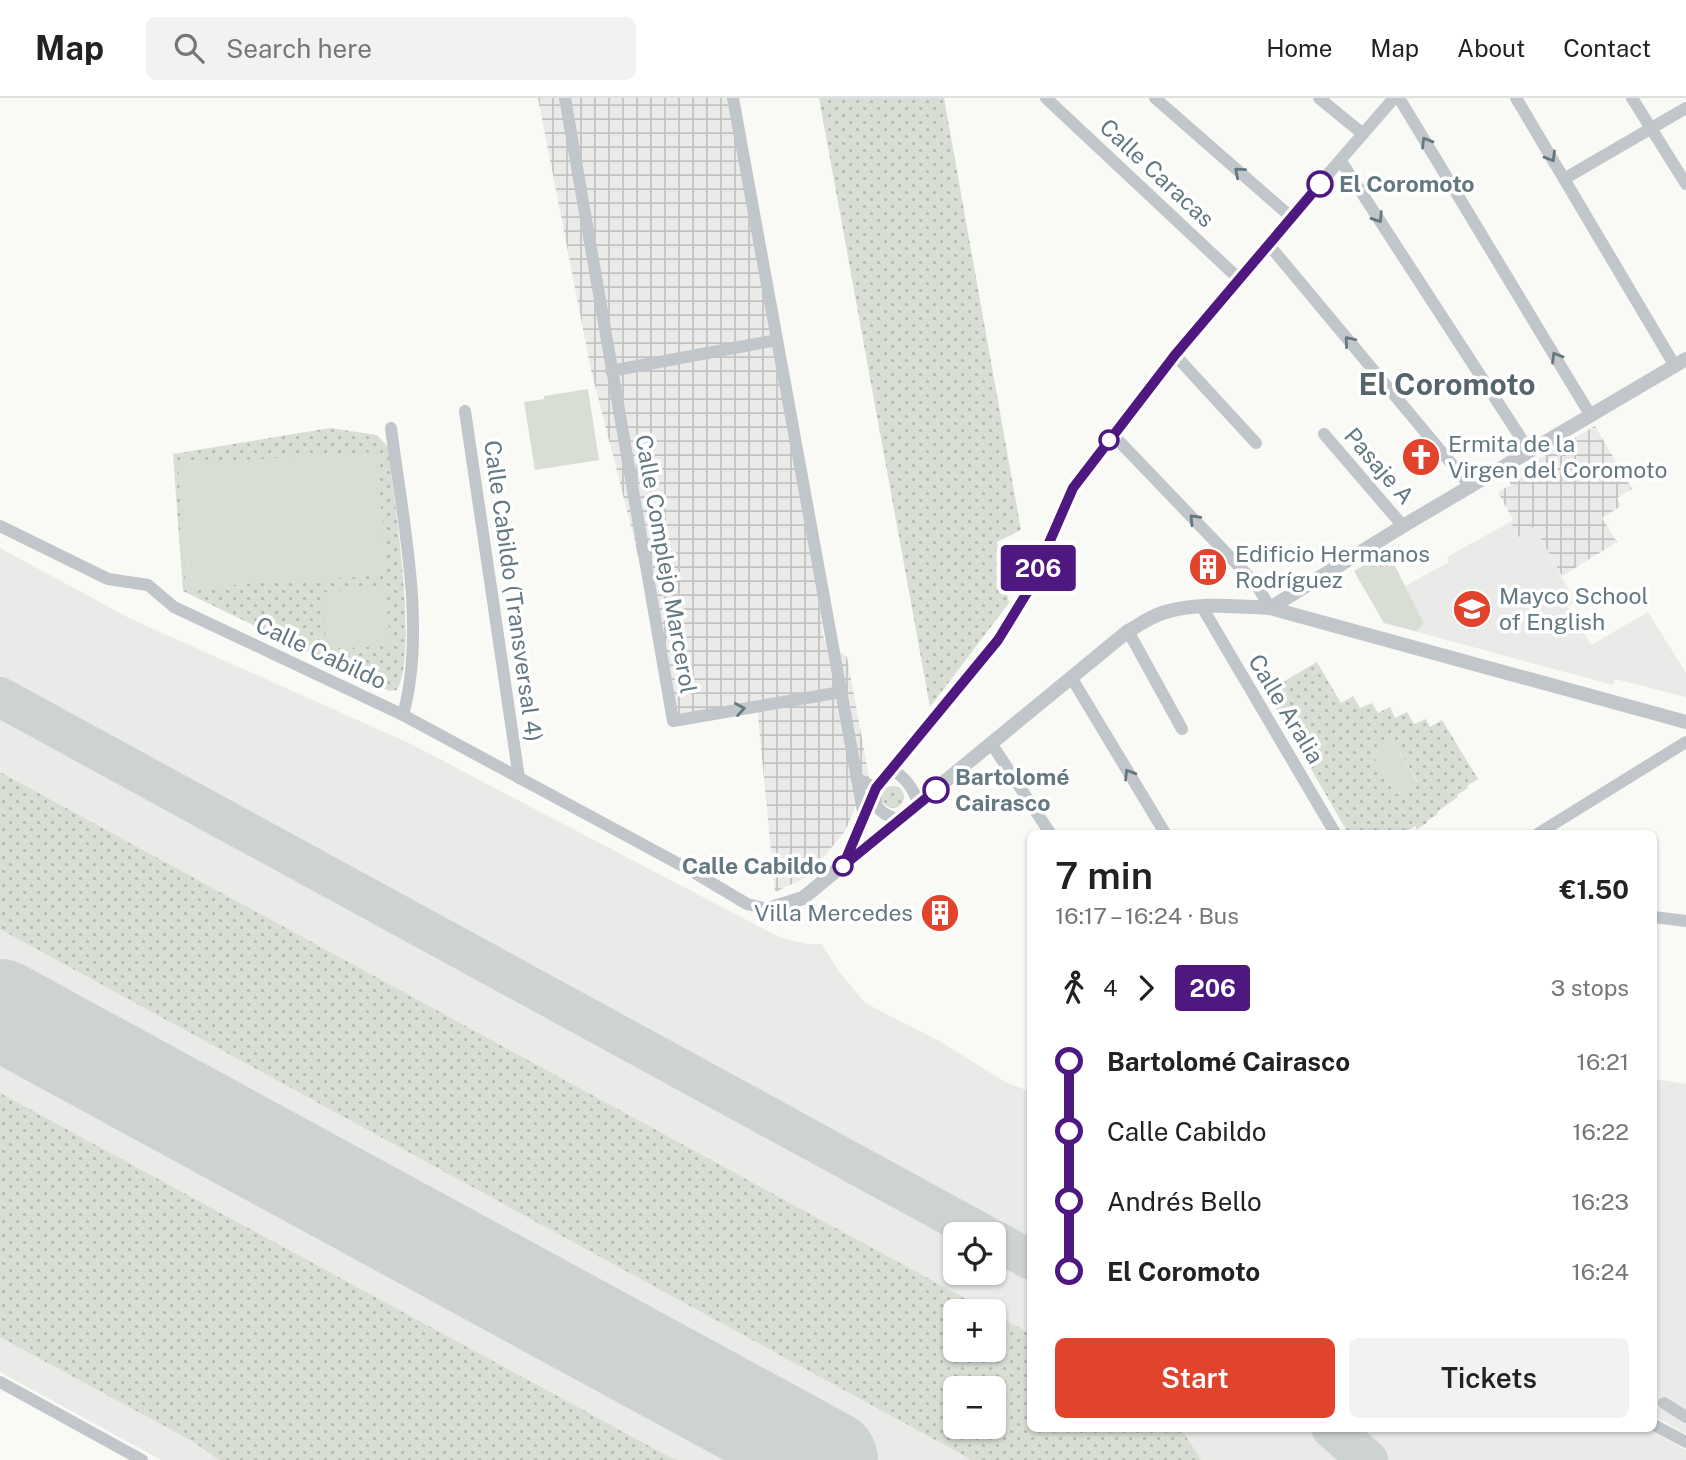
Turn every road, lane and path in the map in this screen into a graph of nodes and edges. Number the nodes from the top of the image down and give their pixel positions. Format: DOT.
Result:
graph roads {
  1 [pos="565,98"];
  2 [pos="733,98"];
  3 [pos="1046,98"];
  4 [pos="1154,98"];
  5 [pos="1320,98"];
  6 [pos="1397,98"];
  7 [pos="1516,98"];
  8 [pos="1632,98"];
  9 [pos="1686,108"];
  10 [pos="1650,128"];
  11 [pos="1363,134"];
  12 [pos="1340,160"];
  13 [pos="1564,178"];
  14 [pos="1686,184"];
  15 [pos="1291,217"];
  16 [pos="1269,245"];
  17 [pos="1238,278"];
  18 [pos="777,341"];
  19 [pos="1175,355"];
  20 [pos="1680,363"];
  21 [pos="611,371"];
  22 [pos="466,411"];
  23 [pos="1591,416"];
  24 [pos="391,428"];
  25 [pos="1324,434"];
  26 [pos="1113,435"];
  27 [pos="1256,443"];
  28 [pos="1530,452"];
  29 [pos="1471,487"];
  30 [pos="0,526"];
  31 [pos="1403,526"];
  32 [pos="1202,607"];
  33 [pos="1270,608"];
  34 [pos="1128,631"];
  35 [pos="1071,677"];
  36 [pos="841,692"];
  37 [pos="403,715"];
  38 [pos="1686,722"];
  39 [pos="1182,729"];
  40 [pos="1686,742"];
  41 [pos="991,743"];
  42 [pos="893,770"];
  43 [pos="519,778"];
  44 [pos="858,779"];
  45 [pos="876,788"];
  46 [pos="919,804"];
  47 [pos="864,817"];
  48 [pos="899,820"];
  49 [pos="1048,830"];
  50 [pos="1163,830"];
  51 [pos="1333,830"];
  52 [pos="1544,830"];
  53 [pos="843,866"];
  54 [pos="768,909"];
  55 [pos="1657,917"];
  56 [pos="1686,921"];
  57 [pos="0,1382"];
  58 [pos="1664,1403"];
  59 [pos="1686,1417"];
  60 [pos="1657,1426"];
  61 [pos="1686,1442"];
  62 [pos="142,1460"];
  1 -- 21 [label="street, Calle Complejo Marcerol"];
  2 -- 18 [label="street"];
  3 -- 17 [label="street, Calle Caracas"];
  15 -- 4 [label="street, one-way"];
  5 -- 11 [label="street"];
  6 -- 11 [label="street"];
  23 -- 6 [label="street, one-way"];
  7 -- 13 [label="street, one-way"];
  8 -- 10 [label="street"];
  9 -- 10 [label="street"];
  10 -- 13 [label="street"];
  10 -- 14 [label="street"];
  11 -- 12 [label="street"];
  12 -- 15 [label="street"];
  12 -- 28 [label="street, one-way"];
  13 -- 20 [label="street"];
  15 -- 16 [label="street"];
  16 -- 17 [label="street"];
  29 -- 16 [label="street, one-way"];
  17 -- 19 [label="street"];
  18 -- 21 [label="street"];
  18 -- 36 [label="street"];
  19 -- 26 [label="street"];
  19 -- 27 [label="street"];
  20 -- 23 [label="street"];
  21 -- 36 [label="street, Calle Complejo Marcerol, one-way"];
  22 -- 43 [label="street, Calle Cabildo (Transversal 4)"];
  23 -- 28 [label="street"];
  24 -- 37 [label="street"];
  25 -- 31 [label="street, Pasaje A"];
  33 -- 26 [label="street, one-way"];
  26 -- 42 [label="street"];
  28 -- 29 [label="street"];
  29 -- 31 [label="street"];
  30 -- 37 [label="street, Calle Cabildo"];
  31 -- 33 [label="street"];
  32 -- 33 [label="street"];
  32 -- 34 [label="street"];
  32 -- 51 [label="street, Calle Aralia"];
  33 -- 38 [label="street"];
  34 -- 35 [label="street"];
  34 -- 39 [label="street"];
  35 -- 41 [label="street"];
  50 -- 35 [label="street, one-way"];
  36 -- 44 [label="street"];
  37 -- 43 [label="street, Calle Cabildo"];
  40 -- 52 [label="street"];
  41 -- 46 [label="street"];
  41 -- 49 [label="street"];
  42 -- 45 [label="street"];
  42 -- 46 [label="street"];
  43 -- 54 [label="street, Calle Cabildo"];
  44 -- 45 [label="street"];
  44 -- 47 [label="street"];
  45 -- 47 [label="street"];
  45 -- 48 [label="street"];
  46 -- 48 [label="street"];
  47 -- 53 [label="street"];
  48 -- 53 [label="street"];
  53 -- 54 [label="street"];
  55 -- 56 [label="street"];
  57 -- 62 [label="street"];
  58 -- 59 [label="street"];
  60 -- 61 [label="street"];
}
